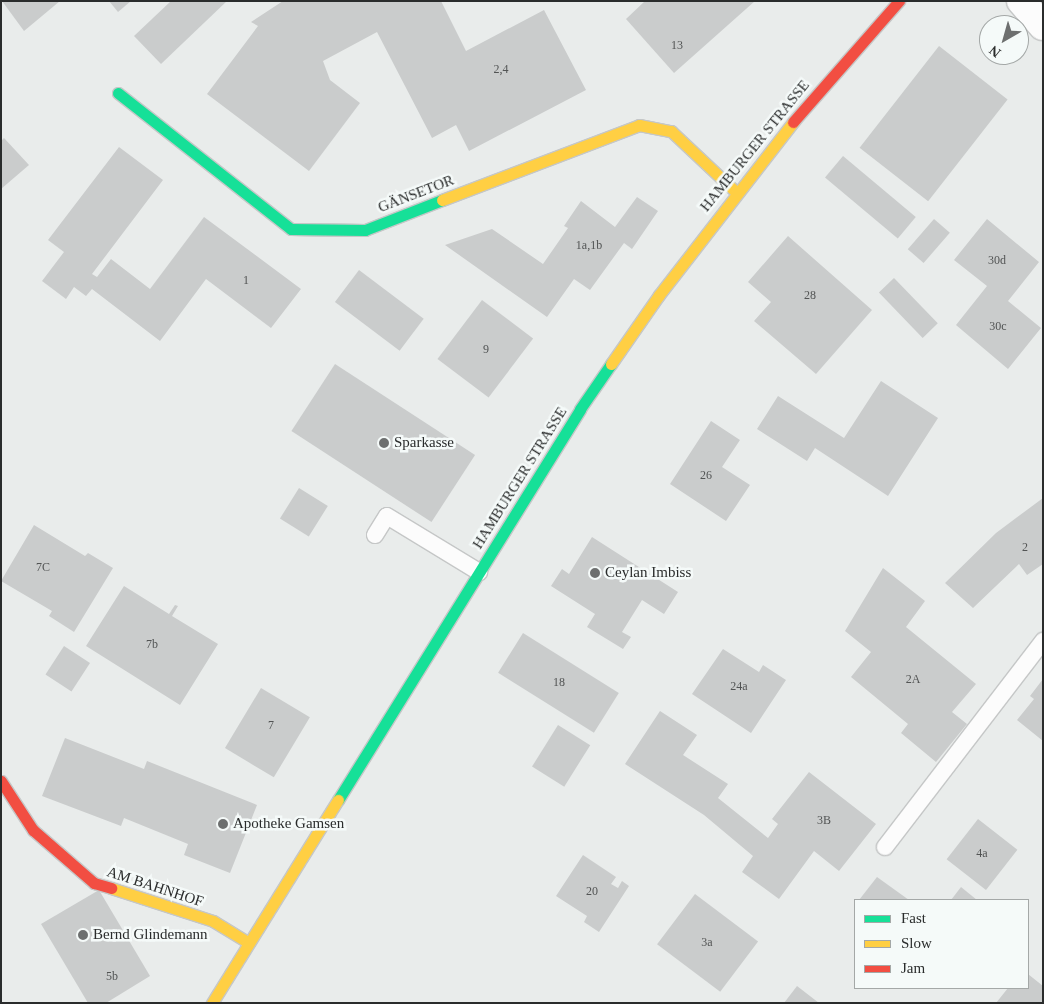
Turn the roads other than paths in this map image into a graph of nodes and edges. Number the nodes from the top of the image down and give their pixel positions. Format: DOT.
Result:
graph roads {
  1 [pos="899,1"];
  2 [pos="118,93"];
  3 [pos="736,192"];
  4 [pos="375,535"];
  5 [pos="479,572"];
  6 [pos="1043,641"];
  7 [pos="1,781"];
  8 [pos="885,847"];
  9 [pos="249,943"];
  10 [pos="212,1003"];
  1 -- 3 [label="street, HAMBURGER STRASSE"];
  2 -- 3 [label="street, GÄNSETOR"];
  3 -- 5 [label="street, HAMBURGER STRASSE"];
  4 -- 5 [label="lane"];
  5 -- 9 [label="street, HAMBURGER STRASSE"];
  6 -- 8 [label="lane"];
  7 -- 9 [label="street, AM BAHNHOF"];
  9 -- 10 [label="street, HAMBURGER STRASSE"];
}
